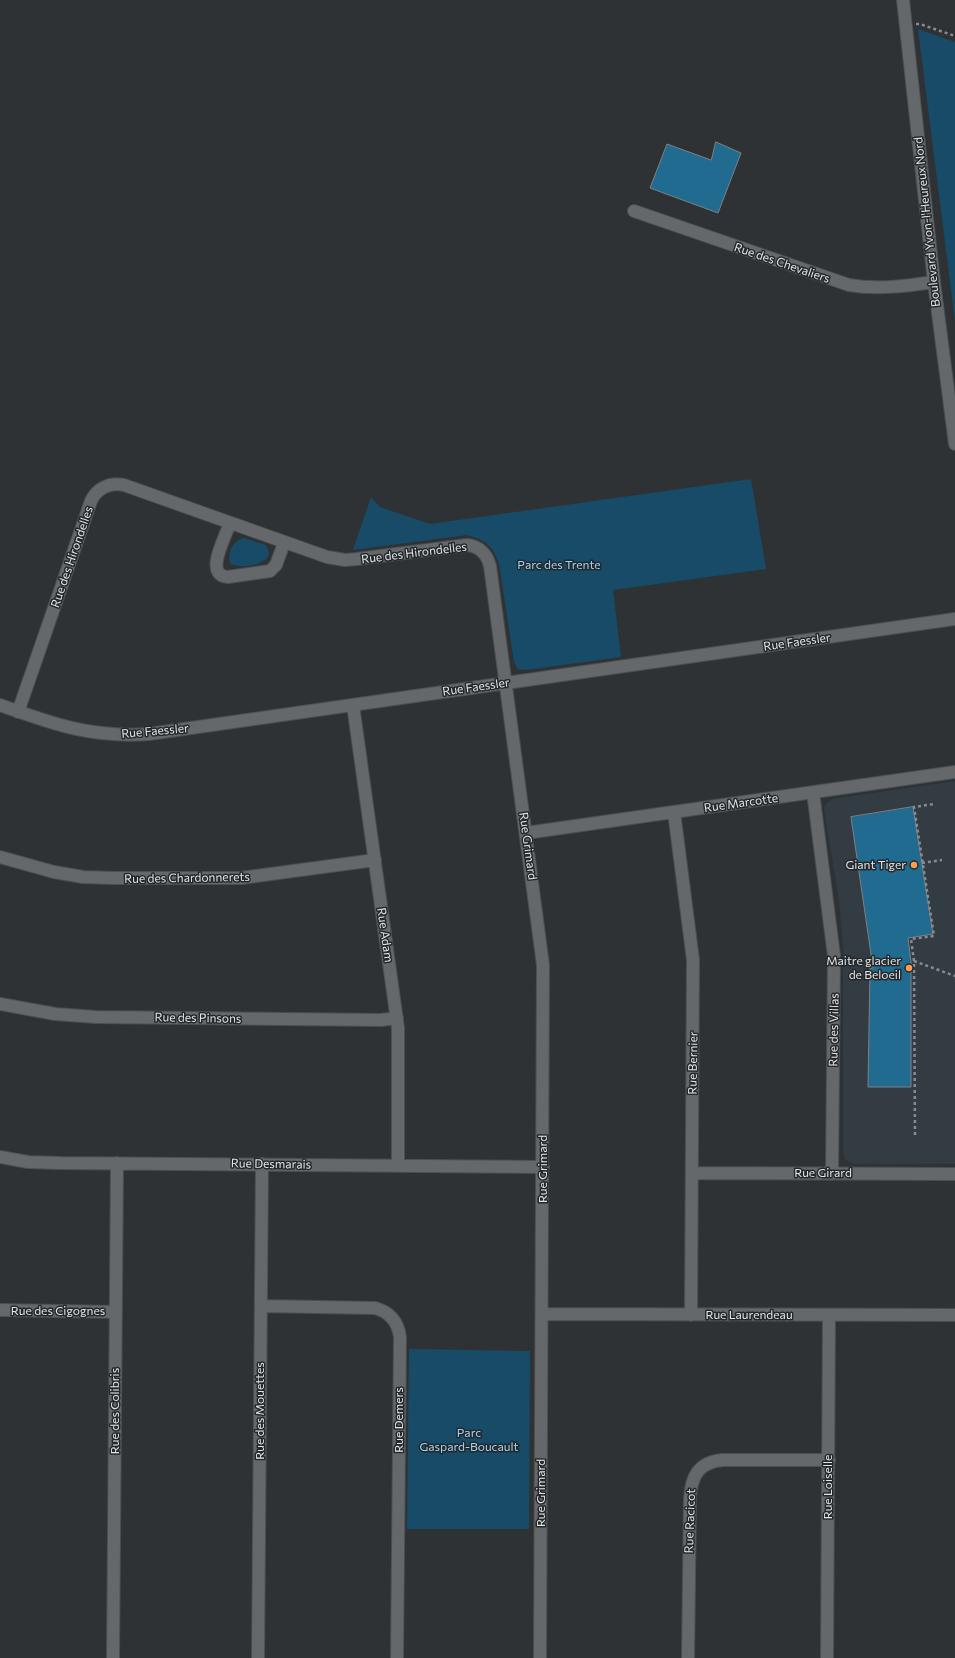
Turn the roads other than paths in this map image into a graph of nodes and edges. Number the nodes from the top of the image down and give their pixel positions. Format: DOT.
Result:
graph roads {
  1 [pos="903,0"];
  2 [pos="634,211"];
  3 [pos="934,282"];
  4 [pos="955,444"];
  5 [pos="230,523"];
  6 [pos="284,543"];
  7 [pos="955,619"];
  8 [pos="506,683"];
  9 [pos="353,705"];
  10 [pos="0,706"];
  11 [pos="18,712"];
  12 [pos="955,772"];
  13 [pos="813,792"];
  14 [pos="674,812"];
  15 [pos="526,834"];
  16 [pos="0,857"];
  17 [pos="375,860"];
  18 [pos="0,1004"];
  19 [pos="397,1018"];
  20 [pos="0,1158"];
  21 [pos="117,1163"];
  22 [pos="262,1164"];
  23 [pos="398,1166"];
  24 [pos="543,1167"];
  25 [pos="692,1173"];
  26 [pos="832,1174"];
  27 [pos="955,1174"];
  28 [pos="261,1306"];
  29 [pos="0,1310"];
  30 [pos="116,1312"];
  31 [pos="542,1314"];
  32 [pos="691,1315"];
  33 [pos="955,1315"];
  34 [pos="829,1316"];
  35 [pos="829,1460"];
  36 [pos="113,1658"];
  37 [pos="258,1658"];
  38 [pos="397,1658"];
  39 [pos="540,1658"];
  40 [pos="688,1658"];
  41 [pos="827,1658"];
  1 -- 3 [label="street, Boulevard Yvon-l'Heureux Nord"];
  2 -- 3 [label="street, Rue des Chevaliers"];
  3 -- 4 [label="street, Boulevard Yvon-l'Heureux Nord"];
  5 -- 6 [label="street, Rue des Hirondelles"];
  5 -- 6 [label="street"];
  5 -- 11 [label="street, Rue des Hirondelles"];
  6 -- 8 [label="street, Rue des Hirondelles"];
  7 -- 8 [label="street, Rue Faessler"];
  8 -- 9 [label="street, Rue Faessler"];
  8 -- 15 [label="street, Rue Grimard"];
  9 -- 11 [label="street, Rue Faessler"];
  9 -- 17 [label="street, Rue Adam"];
  10 -- 11 [label="street, Rue Faessler"];
  12 -- 13 [label="street, Rue Marcotte"];
  13 -- 14 [label="street, Rue Marcotte"];
  13 -- 26 [label="street, Rue des Villas"];
  14 -- 15 [label="street, Rue Marcotte"];
  14 -- 25 [label="street, Rue Bernier"];
  15 -- 24 [label="street, Rue Grimard"];
  16 -- 17 [label="street, Rue des Chardonnerets"];
  17 -- 19 [label="street, Rue Adam"];
  18 -- 19 [label="street, Rue des Pinsons"];
  19 -- 23 [label="street, Rue Adam"];
  20 -- 21 [label="street, Rue Desmarais"];
  21 -- 22 [label="street, Rue Desmarais"];
  21 -- 30 [label="street, Rue des Colibris"];
  22 -- 23 [label="street, Rue Desmarais"];
  22 -- 28 [label="street, Rue des Mouettes"];
  23 -- 24 [label="street, Rue Desmarais"];
  24 -- 31 [label="street, Rue Grimard"];
  25 -- 26 [label="street, Rue Girard"];
  25 -- 32 [label="street, Rue Bernier"];
  26 -- 27 [label="street, Rue Girard"];
  28 -- 37 [label="street, Rue des Mouettes"];
  28 -- 38 [label="street, Rue Demers"];
  29 -- 30 [label="street, Rue des Cigognes"];
  30 -- 36 [label="street, Rue des Colibris"];
  31 -- 32 [label="street, Rue Laurendeau"];
  31 -- 39 [label="street, Rue Grimard"];
  32 -- 34 [label="street, Rue Laurendeau"];
  33 -- 34 [label="street, Rue Laurendeau"];
  34 -- 35 [label="street, Rue Loiselle"];
  35 -- 40 [label="street, Rue Racicot"];
  35 -- 41 [label="street, Rue Loiselle"];
}
